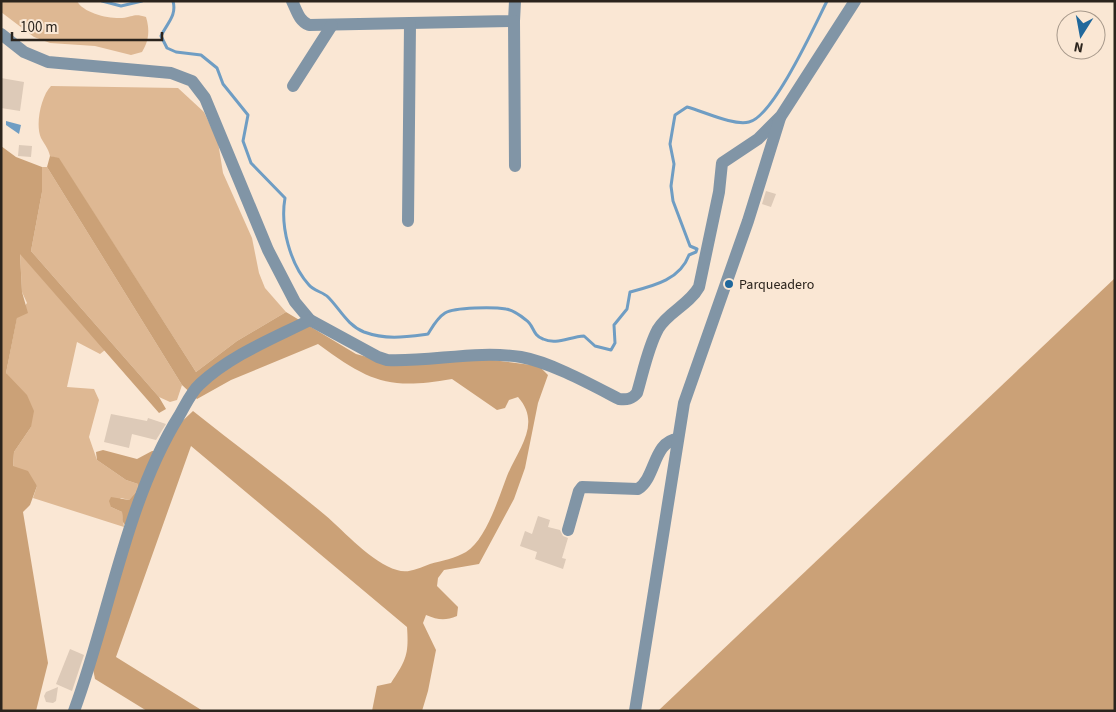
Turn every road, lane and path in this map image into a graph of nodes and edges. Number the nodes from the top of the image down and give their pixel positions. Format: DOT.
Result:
graph roads {
  1 [pos="292,1"];
  2 [pos="515,1"];
  3 [pos="855,1"];
  4 [pos="514,21"];
  5 [pos="410,24"];
  6 [pos="332,25"];
  7 [pos="1,34"];
  8 [pos="293,86"];
  9 [pos="781,116"];
  10 [pos="515,166"];
  11 [pos="408,221"];
  12 [pos="310,320"];
  13 [pos="678,439"];
  14 [pos="568,530"];
  15 [pos="74,711"];
  16 [pos="635,711"];
  1 -- 6 [label="street"];
  2 -- 4 [label="street"];
  3 -- 9 [label="street"];
  4 -- 5 [label="street"];
  4 -- 10 [label="street"];
  5 -- 6 [label="street"];
  5 -- 11 [label="street"];
  6 -- 8 [label="street"];
  7 -- 12 [label="street"];
  9 -- 12 [label="street"];
  9 -- 13 [label="street"];
  12 -- 15 [label="street"];
  13 -- 14 [label="street"];
  13 -- 16 [label="street"];
}
